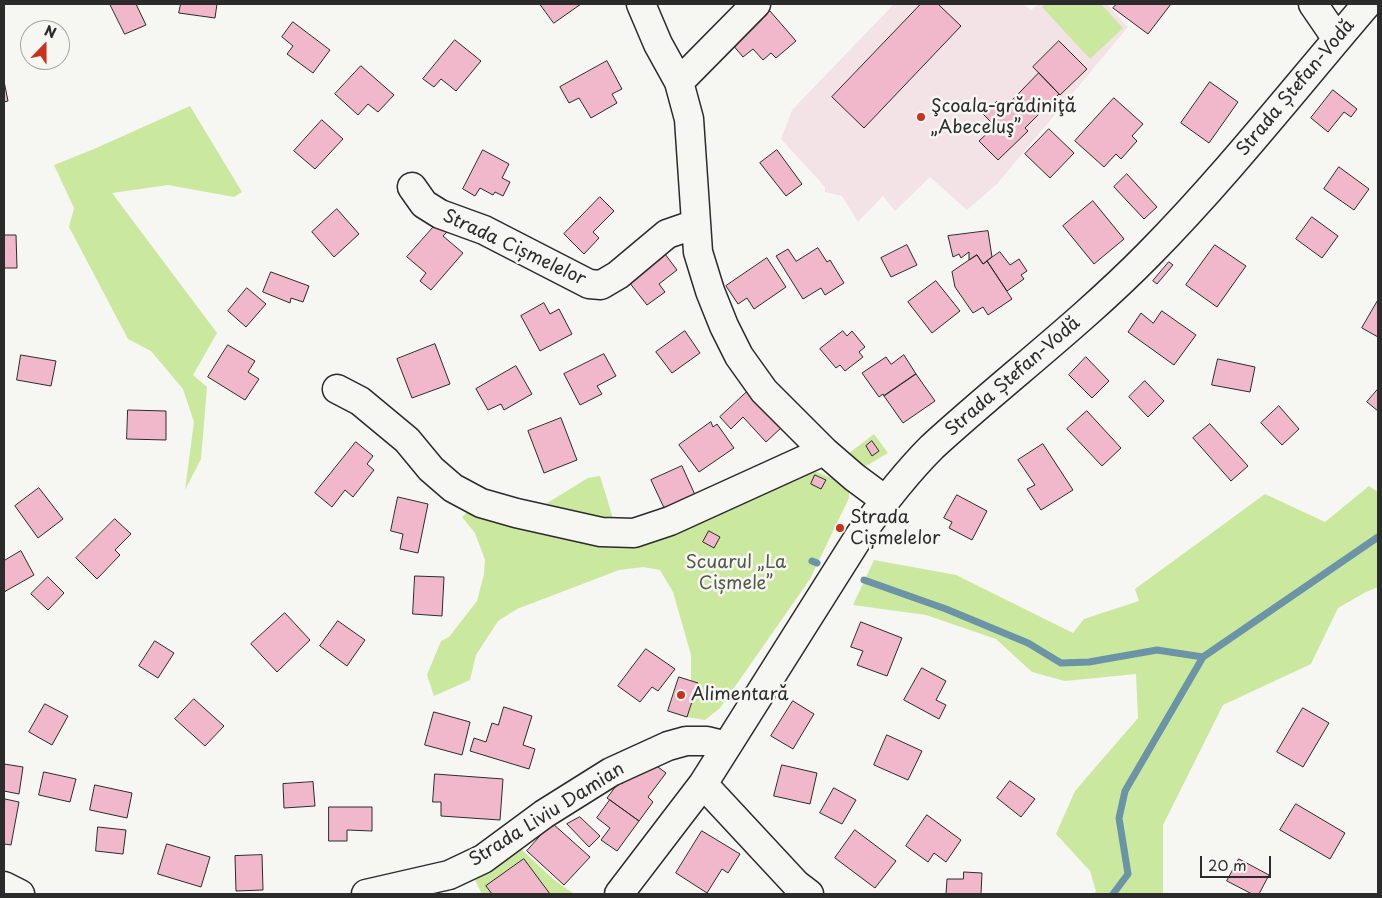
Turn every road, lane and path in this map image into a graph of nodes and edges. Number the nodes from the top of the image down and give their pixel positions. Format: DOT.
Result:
graph roads {
  1 [pos="641,4"];
  2 [pos="756,4"];
  3 [pos="1313,4"];
  4 [pos="1367,4"];
  5 [pos="1337,38"];
  6 [pos="679,82"];
  7 [pos="412,187"];
  8 [pos="696,224"];
  9 [pos="337,389"];
  10 [pos="824,451"];
  11 [pos="885,500"];
  12 [pos="727,746"];
  13 [pos="703,784"];
  14 [pos="4,886"];
  15 [pos="798,891"];
  16 [pos="20,894"];
  17 [pos="366,894"];
  18 [pos="619,894"];
  1 -- 6 [label="street"];
  2 -- 6 [label="street"];
  3 -- 5 [label="street"];
  4 -- 5 [label="street, Strada Ștefan-Vodă"];
  5 -- 11 [label="street, Strada Ștefan-Vodă"];
  6 -- 8 [label="street"];
  7 -- 8 [label="street, Strada Cișmelelor"];
  8 -- 10 [label="street"];
  9 -- 10 [label="street"];
  10 -- 11 [label="street"];
  11 -- 12 [label="street, Strada Ștefan-Vodă"];
  12 -- 13 [label="street, Strada Ștefan-Vodă"];
  12 -- 17 [label="street, Strada Liviu Damian"];
  13 -- 15 [label="street"];
  13 -- 18 [label="street, Strada Ștefan-Vodă"];
  14 -- 16 [label="street"];
}
